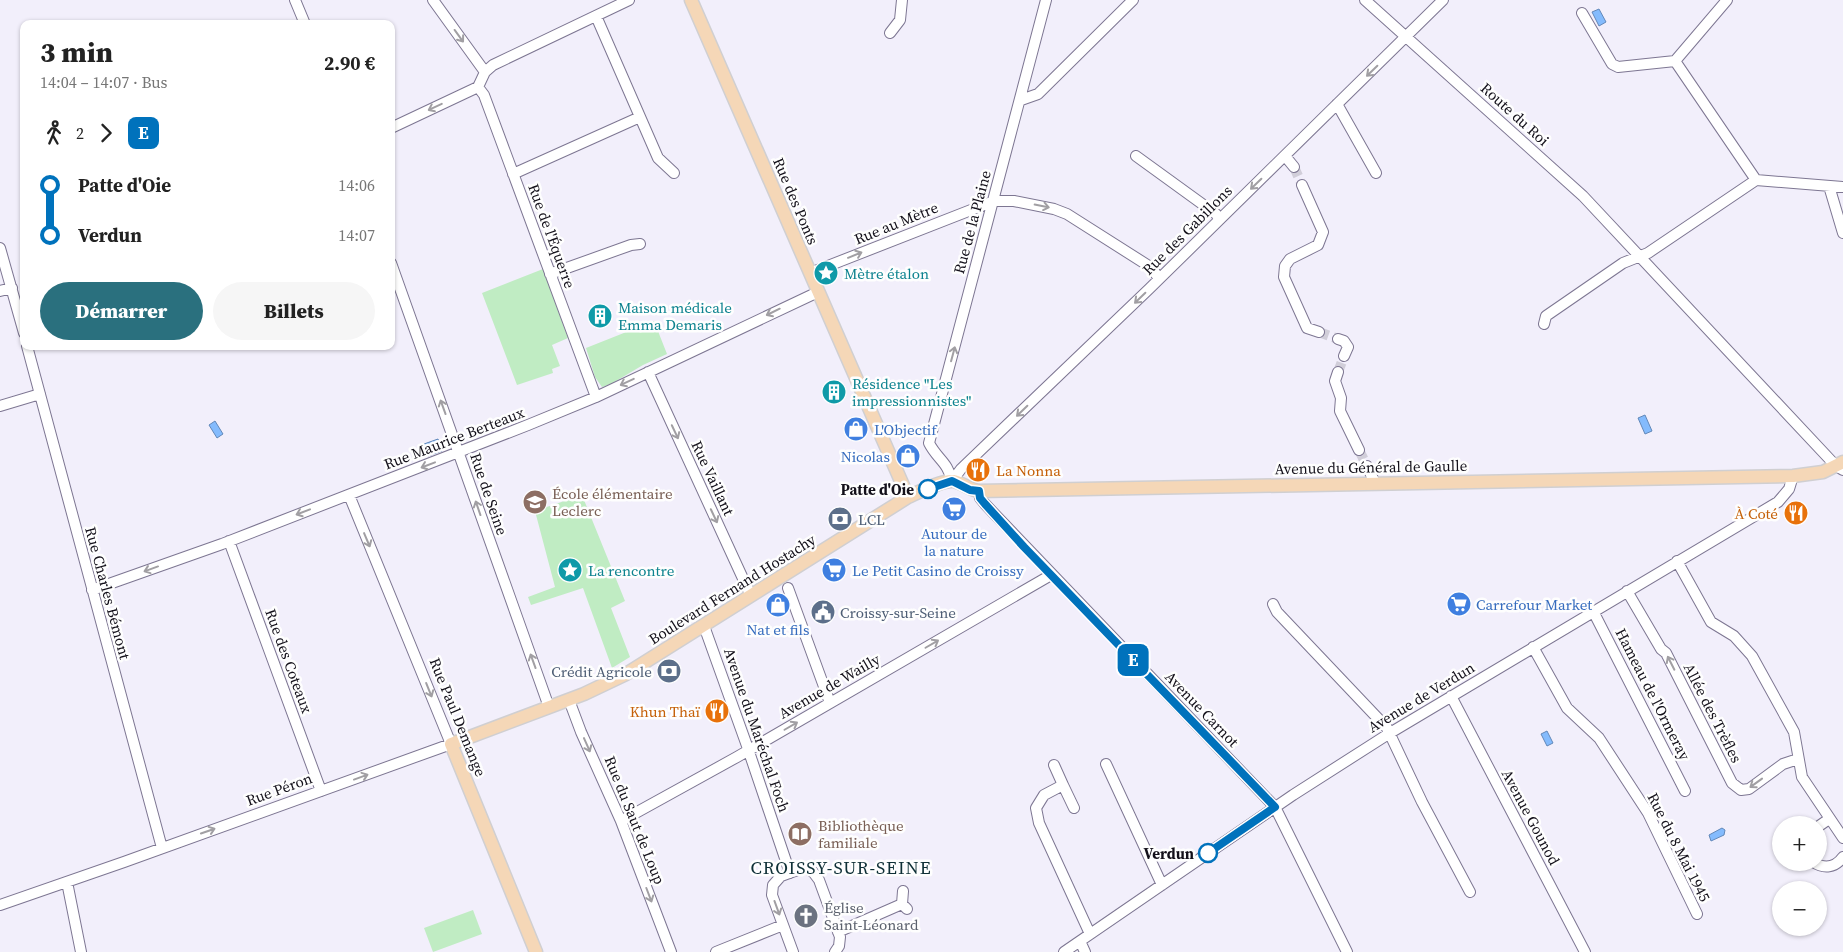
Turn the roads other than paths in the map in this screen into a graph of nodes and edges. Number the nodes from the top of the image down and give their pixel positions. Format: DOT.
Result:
graph roads {
  1 [pos="296,0"];
  2 [pos="433,0"];
  3 [pos="629,0"];
  4 [pos="691,0"];
  5 [pos="902,0"];
  6 [pos="1046,0"];
  7 [pos="1133,0"];
  8 [pos="1366,0"];
  9 [pos="1443,0"];
  10 [pos="1727,0"];
  11 [pos="1582,13"];
  12 [pos="596,16"];
  13 [pos="303,20"];
  14 [pos="890,33"];
  15 [pos="1406,36"];
  16 [pos="1676,61"];
  17 [pos="485,72"];
  18 [pos="478,87"];
  19 [pos="1021,100"];
  20 [pos="1337,104"];
  21 [pos="640,117"];
  22 [pos="395,126"];
  23 [pos="1136,156"];
  24 [pos="1285,156"];
  25 [pos="1294,167"];
  26 [pos="1376,172"];
  27 [pos="674,173"];
  28 [pos="513,174"];
  29 [pos="1756,180"];
  30 [pos="1302,185"];
  31 [pos="1830,186"];
  32 [pos="1843,187"];
  33 [pos="994,200"];
  34 [pos="1219,219"];
  35 [pos="1843,233"];
  36 [pos="640,244"];
  37 [pos="0,248"];
  38 [pos="1639,257"];
  39 [pos="810,273"];
  40 [pos="395,274"];
  41 [pos="550,274"];
  42 [pos="1159,279"];
  43 [pos="12,288"];
  44 [pos="0,291"];
  45 [pos="818,292"];
  46 [pos="20,318"];
  47 [pos="1544,324"];
  48 [pos="1319,332"];
  49 [pos="1338,339"];
  50 [pos="28,350"];
  51 [pos="1344,356"];
  52 [pos="648,372"];
  53 [pos="1338,372"];
  54 [pos="40,394"];
  55 [pos="596,397"];
  56 [pos="0,406"];
  57 [pos="1359,450"];
  58 [pos="459,453"];
  59 [pos="1367,466"];
  60 [pos="1841,466"];
  61 [pos="1793,476"];
  62 [pos="952,481"];
  63 [pos="1375,483"];
  64 [pos="979,491"];
  65 [pos="348,494"];
  66 [pos="908,497"];
  67 [pos="229,541"];
  68 [pos="1677,561"];
  69 [pos="1051,575"];
  70 [pos="788,588"];
  71 [pos="92,590"];
  72 [pos="1627,591"];
  73 [pos="751,596"];
  74 [pos="1273,604"];
  75 [pos="1594,611"];
  76 [pos="704,626"];
  77 [pos="1533,647"];
  78 [pos="1451,696"];
  79 [pos="569,700"];
  80 [pos="830,703"];
  81 [pos="549,707"];
  82 [pos="1390,733"];
  83 [pos="451,744"];
  84 [pos="749,750"];
  85 [pos="1798,759"];
  86 [pos="1106,764"];
  87 [pos="1054,765"];
  88 [pos="1063,785"];
  89 [pos="321,791"];
  90 [pos="1685,791"];
  91 [pos="1275,807"];
  92 [pos="1074,808"];
  93 [pos="1830,819"];
  94 [pos="621,821"];
  95 [pos="1827,821"];
  96 [pos="1843,838"];
  97 [pos="162,848"];
  98 [pos="1843,857"];
  99 [pos="1827,867"];
  100 [pos="790,873"];
  101 [pos="66,882"];
  102 [pos="1162,885"];
  103 [pos="903,891"];
  104 [pos="1470,892"];
  105 [pos="0,905"];
  106 [pos="1697,914"];
  107 [pos="783,925"];
  108 [pos="838,932"];
  109 [pos="1090,934"];
  110 [pos="1080,941"];
  111 [pos="81,952"];
  112 [pos="536,952"];
  113 [pos="671,952"];
  114 [pos="716,952"];
  115 [pos="792,952"];
  116 [pos="835,952"];
  117 [pos="1064,952"];
  118 [pos="1085,952"];
  119 [pos="1346,952"];
  120 [pos="1585,952"];
  1 -- 13 [label="street"];
  2 -- 17 [label="street, one-way"];
  3 -- 12 [label="street"];
  4 -- 39 [label="main road, Rue des Ponts"];
  5 -- 14 [label="street"];
  6 -- 19 [label="street, Rue de la Plaine"];
  7 -- 19 [label="street"];
  8 -- 15 [label="street, Route du Roi"];
  9 -- 15 [label="street, Rue des Gabillons"];
  10 -- 16 [label="street"];
  11 -- 16 [label="street"];
  12 -- 17 [label="street"];
  12 -- 21 [label="street"];
  15 -- 20 [label="street, Rue des Gabillons, one-way"];
  15 -- 38 [label="street, Route du Roi"];
  16 -- 29 [label="street"];
  17 -- 18 [label="street"];
  18 -- 22 [label="street, one-way"];
  18 -- 28 [label="street, Rue de l'Équerre"];
  19 -- 33 [label="street, Rue de la Plaine"];
  20 -- 24 [label="street, Rue des Gabillons"];
  20 -- 26 [label="street"];
  21 -- 27 [label="street"];
  21 -- 28 [label="street"];
  23 -- 34 [label="street"];
  24 -- 25 [label="street"];
  24 -- 34 [label="street, Rue des Gabillons, one-way"];
  28 -- 41 [label="street, Rue de l'Équerre"];
  29 -- 31 [label="street"];
  29 -- 38 [label="street"];
  30 -- 48 [label="street"];
  31 -- 32 [label="street"];
  31 -- 35 [label="street"];
  39 -- 33 [label="street, Rue au Mètre, one-way"];
  33 -- 42 [label="street, one-way"];
  62 -- 33 [label="street, Rue de la Plaine, one-way"];
  34 -- 42 [label="street, Rue des Gabillons"];
  36 -- 41 [label="street"];
  37 -- 43 [label="street"];
  38 -- 47 [label="street"];
  38 -- 60 [label="street, Route du Roi"];
  39 -- 45 [label="main road, Rue des Ponts"];
  58 -- 40 [label="street, Rue de Seine, one-way"];
  41 -- 55 [label="street, Rue de l'Équerre"];
  42 -- 62 [label="street, Rue des Gabillons, one-way"];
  43 -- 44 [label="street"];
  43 -- 46 [label="street"];
  45 -- 52 [label="street, Rue Maurice Berteaux, one-way"];
  45 -- 66 [label="main road, Rue des Ponts"];
  49 -- 51 [label="street"];
  50 -- 54 [label="street, Rue Charles Bémont"];
  52 -- 55 [label="street, Rue Maurice Berteaux, one-way"];
  52 -- 73 [label="street, Rue Vaillant, one-way"];
  53 -- 57 [label="street"];
  54 -- 56 [label="street"];
  54 -- 71 [label="street, Rue Charles Bémont"];
  55 -- 58 [label="street, Rue Maurice Berteaux"];
  58 -- 65 [label="street, Rue Maurice Berteaux, one-way"];
  81 -- 58 [label="street, Rue de Seine, one-way"];
  59 -- 63 [label="street"];
  60 -- 61 [label="main road, Avenue du Général de Gaulle"];
  61 -- 63 [label="main road, Avenue du Général de Gaulle"];
  61 -- 68 [label="street, Avenue de Verdun"];
  62 -- 64 [label="main road, Avenue du Général de Gaulle"];
  62 -- 66 [label="main road, Boulevard Fernand Hostachy"];
  63 -- 64 [label="main road, Avenue du Général de Gaulle"];
  64 -- 69 [label="street, Avenue Carnot"];
  65 -- 67 [label="street, Rue Maurice Berteaux, one-way"];
  65 -- 83 [label="street, Rue Paul Demange, one-way"];
  66 -- 73 [label="main road, Boulevard Fernand Hostachy"];
  67 -- 71 [label="street, Rue Maurice Berteaux, one-way"];
  67 -- 89 [label="street, Rue des Coteaux"];
  68 -- 72 [label="street, Avenue de Verdun"];
  68 -- 85 [label="street"];
  80 -- 69 [label="street, Avenue de Wailly, one-way"];
  69 -- 91 [label="street, Avenue Carnot"];
  70 -- 80 [label="street"];
  71 -- 97 [label="street, Rue Charles Bémont"];
  72 -- 75 [label="street, Avenue de Verdun"];
  85 -- 72 [label="street, Allée des Trèfles, one-way"];
  73 -- 76 [label="main road, Boulevard Fernand Hostachy"];
  74 -- 82 [label="street"];
  75 -- 77 [label="street, Avenue de Verdun"];
  75 -- 90 [label="street, Hameau de l'Ormeray"];
  76 -- 79 [label="main road, Boulevard Fernand Hostachy"];
  76 -- 84 [label="street, Avenue du Maréchal Foch"];
  77 -- 78 [label="street, Avenue de Verdun"];
  77 -- 106 [label="street, Rue du 8 Mai 1945"];
  78 -- 82 [label="street, Avenue de Verdun"];
  78 -- 120 [label="street, Avenue Gounod"];
  79 -- 81 [label="main road, Rue Péron"];
  79 -- 94 [label="street, Rue du Saut de Loup, one-way"];
  84 -- 80 [label="street, Avenue de Wailly, one-way"];
  81 -- 83 [label="main road, Rue Péron"];
  82 -- 91 [label="street, Avenue de Verdun"];
  82 -- 104 [label="street"];
  89 -- 83 [label="street, Rue Péron, one-way"];
  83 -- 112 [label="main road, Rue Paul Demange"];
  84 -- 94 [label="street, Avenue de Wailly"];
  84 -- 100 [label="street, Avenue du Maréchal Foch"];
  85 -- 93 [label="street"];
  86 -- 102 [label="street"];
  87 -- 88 [label="street"];
  88 -- 92 [label="street"];
  88 -- 109 [label="street"];
  97 -- 89 [label="street, Rue Péron, one-way"];
  91 -- 102 [label="street, Avenue de Verdun"];
  91 -- 119 [label="street, Avenue Carnot"];
  93 -- 95 [label="street"];
  93 -- 96 [label="street"];
  94 -- 113 [label="street, Rue du Saut de Loup, one-way"];
  97 -- 101 [label="street, Rue Péron"];
  98 -- 99 [label="street"];
  100 -- 107 [label="street, one-way"];
  100 -- 108 [label="street"];
  101 -- 105 [label="street, Rue Péron"];
  101 -- 111 [label="street"];
  102 -- 109 [label="street, Avenue de Verdun"];
  103 -- 108 [label="street"];
  107 -- 114 [label="street"];
  107 -- 115 [label="street"];
  108 -- 116 [label="street"];
  109 -- 110 [label="street, Avenue de Verdun"];
  110 -- 117 [label="street, Avenue de Verdun"];
  110 -- 118 [label="street"];
}
